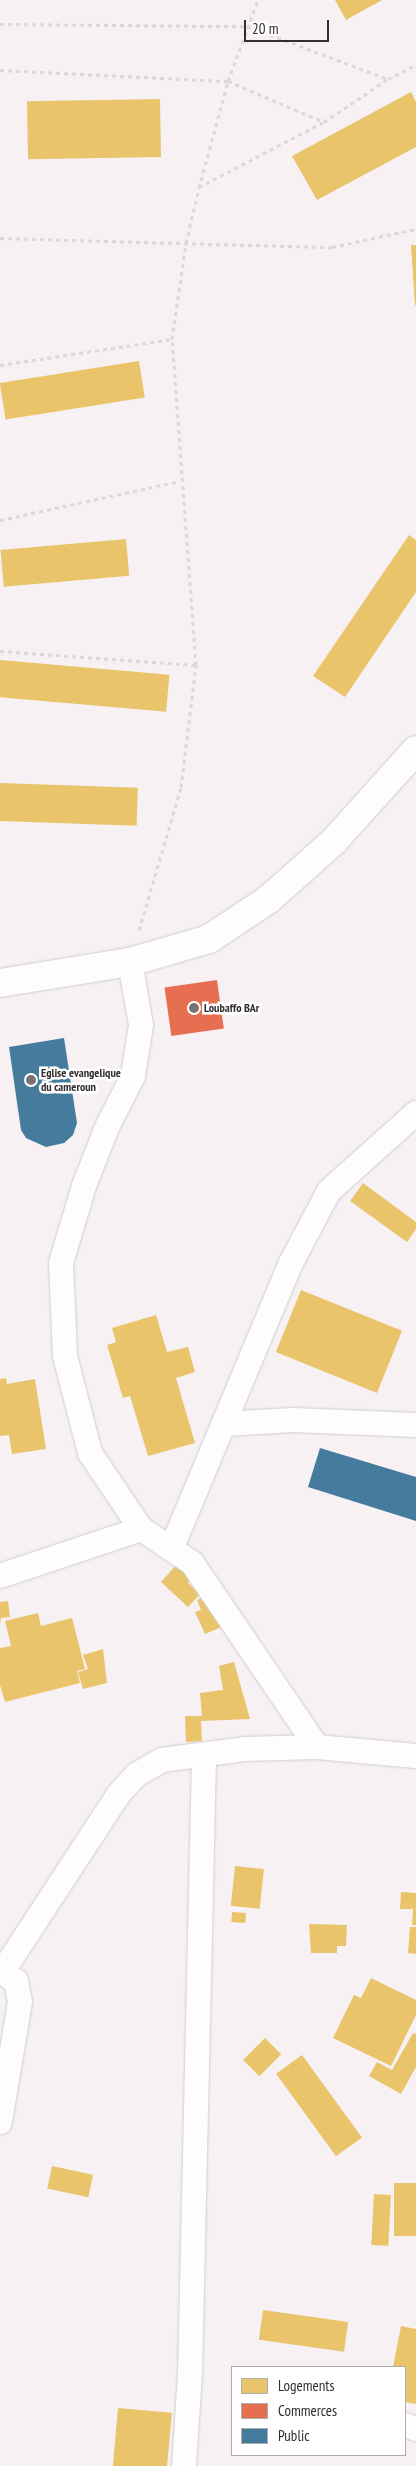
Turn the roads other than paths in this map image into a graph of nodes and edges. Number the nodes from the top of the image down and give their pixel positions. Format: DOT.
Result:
graph roads {
  1 [pos="416,750"];
  2 [pos="130,962"];
  3 [pos="0,983"];
  4 [pos="416,1114"];
  5 [pos="225,1424"];
  6 [pos="416,1425"];
  7 [pos="141,1529"];
  8 [pos="172,1547"];
  9 [pos="0,1576"];
  10 [pos="316,1747"];
  11 [pos="204,1756"];
  12 [pos="416,1756"];
  13 [pos="1,1971"];
  14 [pos="0,2122"];
  15 [pos="184,2466"];
  1 -- 2 [label="street"];
  2 -- 3 [label="street"];
  2 -- 7 [label="street"];
  4 -- 5 [label="street"];
  5 -- 6 [label="street"];
  5 -- 8 [label="street"];
  7 -- 8 [label="street"];
  7 -- 9 [label="street"];
  8 -- 10 [label="street"];
  10 -- 11 [label="street"];
  10 -- 12 [label="street"];
  11 -- 13 [label="street"];
  11 -- 15 [label="street"];
  13 -- 14 [label="street"];
}
